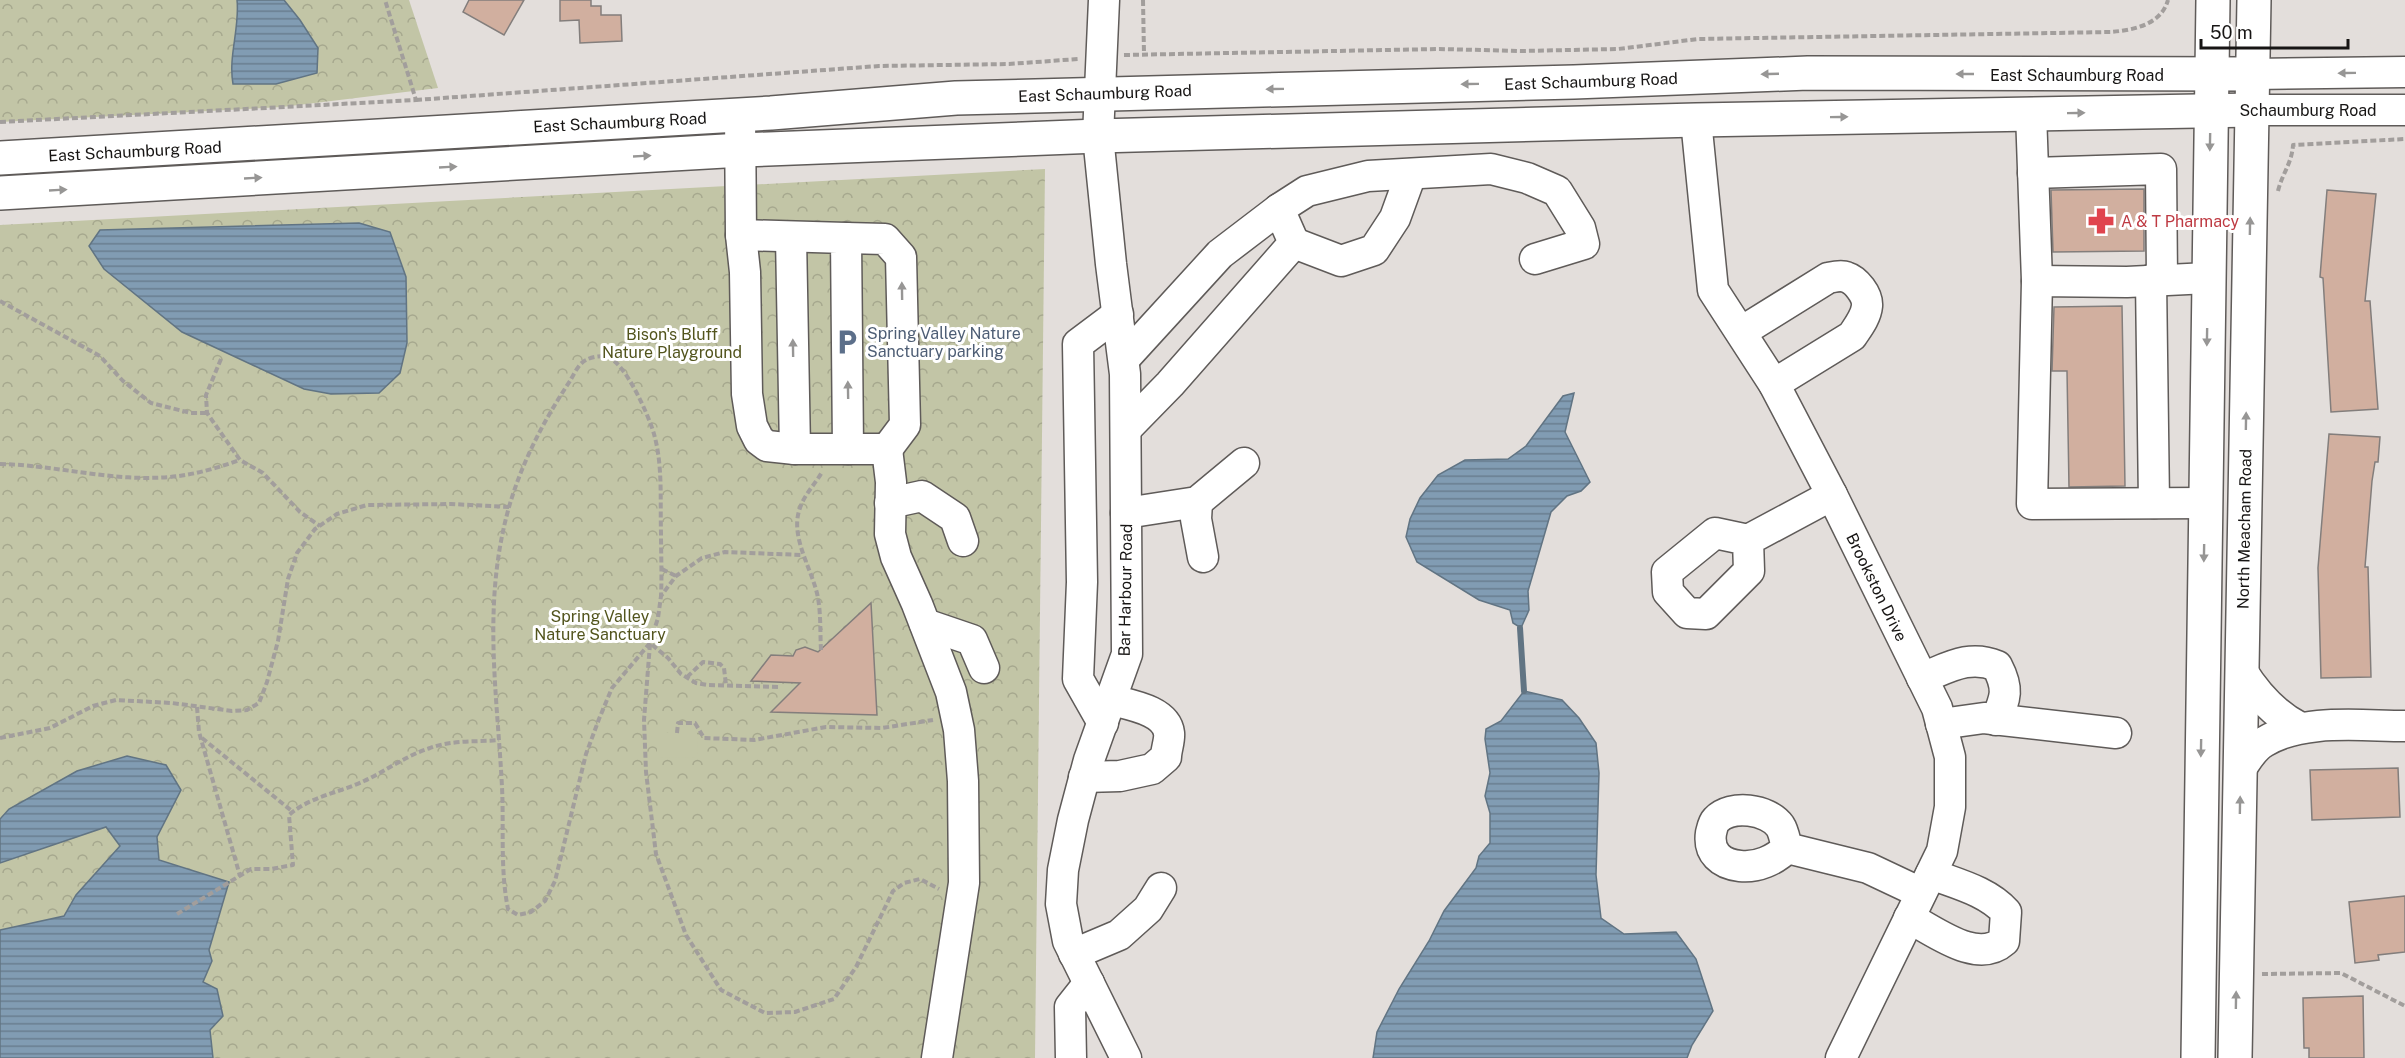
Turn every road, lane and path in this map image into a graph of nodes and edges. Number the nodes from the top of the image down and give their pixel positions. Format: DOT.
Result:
graph roads {
  1 [pos="385,0"];
  2 [pos="1104,0"];
  3 [pos="1143,0"];
  4 [pos="2168,0"];
  5 [pos="2213,0"];
  6 [pos="2254,0"];
  7 [pos="1060,60"];
  8 [pos="2405,72"];
  9 [pos="2253,74"];
  10 [pos="2212,75"];
  11 [pos="1100,93"];
  12 [pos="416,100"];
  13 [pos="2210,110"];
  14 [pos="2253,110"];
  15 [pos="2405,110"];
  16 [pos="2031,114"];
  17 [pos="740,116"];
  18 [pos="1696,120"];
  19 [pos="0,122"];
  20 [pos="1098,136"];
  21 [pos="2405,139"];
  22 [pos="2293,145"];
  23 [pos="742,150"];
  24 [pos="0,158"];
  25 [pos="2033,173"];
  26 [pos="1411,174"];
  27 [pos="0,193"];
  28 [pos="1279,208"];
  29 [pos="741,235"];
  30 [pos="791,237"];
  31 [pos="846,238"];
  32 [pos="1294,243"];
  33 [pos="1536,259"];
  34 [pos="2208,278"];
  35 [pos="2037,280"];
  36 [pos="2156,280"];
  37 [pos="0,301"];
  38 [pos="1118,314"];
  39 [pos="1741,332"];
  40 [pos="221,359"];
  41 [pos="1124,359"];
  42 [pos="1774,384"];
  43 [pos="207,413"];
  44 [pos="1126,429"];
  45 [pos="795,448"];
  46 [pos="886,448"];
  47 [pos="841,449"];
  48 [pos="240,460"];
  49 [pos="1244,463"];
  50 [pos="0,464"];
  51 [pos="1832,495"];
  52 [pos="1197,502"];
  53 [pos="890,503"];
  54 [pos="2154,503"];
  55 [pos="2205,503"];
  56 [pos="510,507"];
  57 [pos="1126,513"];
  58 [pos="320,526"];
  59 [pos="1748,540"];
  60 [pos="963,541"];
  61 [pos="802,555"];
  62 [pos="1203,557"];
  63 [pos="662,569"];
  64 [pos="676,576"];
  65 [pos="661,596"];
  66 [pos="925,624"];
  67 [pos="650,643"];
  68 [pos="820,650"];
  69 [pos="984,668"];
  70 [pos="2242,671"];
  71 [pos="687,677"];
  72 [pos="1922,678"];
  73 [pos="726,685"];
  74 [pos="778,687"];
  75 [pos="197,707"];
  76 [pos="954,707"];
  77 [pos="1108,711"];
  78 [pos="1996,720"];
  79 [pos="1941,724"];
  80 [pos="2405,726"];
  81 [pos="2300,727"];
  82 [pos="677,733"];
  83 [pos="2116,733"];
  84 [pos="201,737"];
  85 [pos="0,738"];
  86 [pos="499,740"];
  87 [pos="2240,770"];
  88 [pos="1084,777"];
  89 [pos="293,812"];
  90 [pos="1786,848"];
  91 [pos="240,876"];
  92 [pos="1161,888"];
  93 [pos="1920,895"];
  94 [pos="960,907"];
  95 [pos="177,914"];
  96 [pos="1074,954"];
  97 [pos="2261,974"];
  98 [pos="1089,982"];
  99 [pos="2405,1006"];
  100 [pos="937,1058"];
  101 [pos="1071,1058"];
  102 [pos="1126,1058"];
  103 [pos="1841,1058"];
  104 [pos="2198,1058"];
  105 [pos="2235,1058"];
  1 -- 12 [label="path"];
  2 -- 11 [label="street, Bar Harbour Road"];
  3 -- 4 [label="path"];
  5 -- 10 [label="main road"];
  6 -- 9 [label="main road, North Meacham Road"];
  7 -- 12 [label="path"];
  8 -- 9 [label="street, one-way"];
  9 -- 10 [label="main road"];
  9 -- 14 [label="main road, North Meacham Road"];
  10 -- 11 [label="main road, East Schaumburg Road, one-way"];
  10 -- 13 [label="main road"];
  11 -- 17 [label="main road, East Schaumburg Road"];
  11 -- 20 [label="street, Bar Harbour Road"];
  12 -- 19 [label="path"];
  13 -- 14 [label="main road, Schaumburg Road"];
  16 -- 13 [label="main road, East Schaumburg Road, one-way"];
  13 -- 34 [label="main road, one-way"];
  14 -- 15 [label="street, Schaumburg Road"];
  70 -- 14 [label="main road, North Meacham Road, one-way"];
  18 -- 16 [label="main road, East Schaumburg Road, one-way"];
  16 -- 25 [label="street"];
  17 -- 23 [label="street"];
  17 -- 24 [label="main road, East Schaumburg Road"];
  18 -- 20 [label="main road, East Schaumburg Road"];
  18 -- 39 [label="street, Brookston Drive"];
  20 -- 23 [label="main road, East Schaumburg Road"];
  20 -- 38 [label="street, Bar Harbour Road"];
  21 -- 22 [label="path"];
  27 -- 23 [label="main road, East Schaumburg Road, one-way"];
  23 -- 29 [label="street"];
  25 -- 35 [label="street"];
  25 -- 36 [label="street"];
  26 -- 28 [label="street"];
  26 -- 32 [label="street"];
  26 -- 33 [label="street"];
  28 -- 32 [label="street"];
  28 -- 41 [label="street"];
  29 -- 30 [label="street"];
  29 -- 45 [label="street"];
  30 -- 31 [label="street"];
  45 -- 30 [label="street, one-way"];
  46 -- 31 [label="street, one-way"];
  47 -- 31 [label="street, one-way"];
  32 -- 44 [label="street"];
  34 -- 36 [label="street"];
  34 -- 55 [label="main road, one-way"];
  35 -- 36 [label="street"];
  35 -- 54 [label="street"];
  36 -- 54 [label="street"];
  37 -- 43 [label="path"];
  38 -- 41 [label="street, Bar Harbour Road"];
  38 -- 77 [label="street"];
  39 -- 42 [label="street, Brookston Drive"];
  39 -- 42 [label="street"];
  40 -- 43 [label="path"];
  41 -- 44 [label="street, Bar Harbour Road"];
  42 -- 51 [label="street, Brookston Drive"];
  43 -- 48 [label="path"];
  44 -- 57 [label="street, Bar Harbour Road"];
  45 -- 47 [label="street"];
  46 -- 47 [label="street"];
  46 -- 53 [label="street"];
  47 -- 61 [label="path"];
  48 -- 50 [label="path"];
  48 -- 58 [label="path"];
  49 -- 52 [label="street"];
  51 -- 59 [label="street"];
  51 -- 72 [label="street, Brookston Drive"];
  52 -- 57 [label="street"];
  52 -- 62 [label="street"];
  53 -- 60 [label="street"];
  53 -- 66 [label="street"];
  54 -- 55 [label="street"];
  55 -- 104 [label="main road, one-way"];
  56 -- 58 [label="path"];
  56 -- 63 [label="path"];
  56 -- 86 [label="path"];
  57 -- 77 [label="street, Bar Harbour Road"];
  58 -- 75 [label="path"];
  61 -- 64 [label="path"];
  61 -- 68 [label="path"];
  63 -- 64 [label="path"];
  63 -- 65 [label="path"];
  64 -- 65 [label="path"];
  65 -- 67 [label="path"];
  66 -- 69 [label="street"];
  66 -- 76 [label="street"];
  67 -- 71 [label="path"];
  67 -- 86 [label="path"];
  67 -- 94 [label="path"];
  70 -- 81 [label="street"];
  70 -- 87 [label="main road, North Meacham Road"];
  71 -- 73 [label="path"];
  71 -- 73 [label="path"];
  72 -- 78 [label="street"];
  72 -- 79 [label="street, Brookston Drive"];
  73 -- 74 [label="path"];
  75 -- 84 [label="path"];
  75 -- 85 [label="path"];
  76 -- 82 [label="path"];
  76 -- 94 [label="street"];
  77 -- 88 [label="street, Bar Harbour Road"];
  77 -- 88 [label="street"];
  78 -- 79 [label="street"];
  78 -- 83 [label="street"];
  79 -- 93 [label="street, Brookston Drive"];
  80 -- 81 [label="street"];
  81 -- 87 [label="street"];
  84 -- 89 [label="path"];
  84 -- 91 [label="path"];
  86 -- 89 [label="path"];
  105 -- 87 [label="main road, North Meacham Road, one-way"];
  88 -- 96 [label="street, Bar Harbour Road"];
  89 -- 91 [label="path"];
  90 -- 93 [label="street"];
  91 -- 95 [label="path"];
  92 -- 96 [label="street"];
  93 -- 103 [label="street, Brookston Drive"];
  94 -- 100 [label="street"];
  96 -- 98 [label="street, Bar Harbour Road"];
  97 -- 99 [label="path"];
  98 -- 101 [label="street"];
  98 -- 102 [label="street, Bar Harbour Road"];
}
